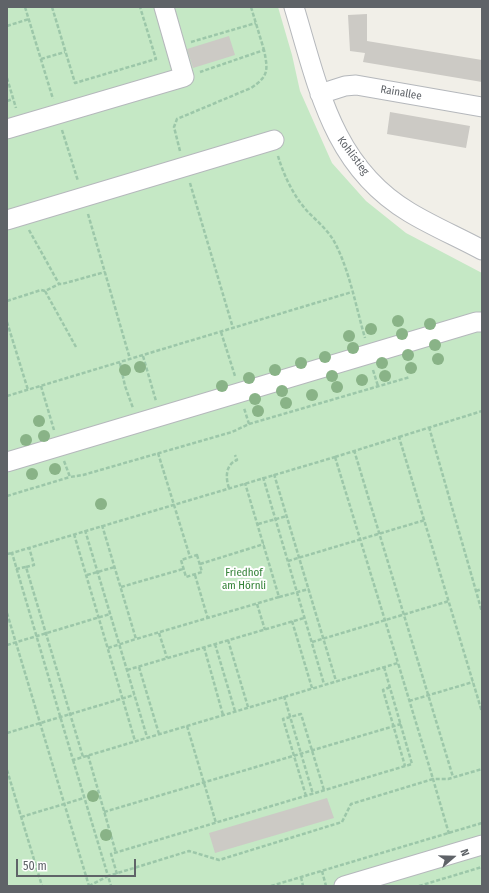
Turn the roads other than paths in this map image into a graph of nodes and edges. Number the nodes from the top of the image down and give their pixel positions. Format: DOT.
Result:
graph roads {
  1 [pos="164,7"];
  2 [pos="294,7"];
  3 [pos="320,94"];
  4 [pos="482,108"];
  5 [pos="14,127"];
  6 [pos="274,140"];
  7 [pos="14,218"];
  8 [pos="482,250"];
  9 [pos="482,322"];
  10 [pos="7,462"];
  11 [pos="482,845"];
  12 [pos="344,886"];
  1 -- 5 [label="street"];
  2 -- 3 [label="street, Kohlistieg"];
  3 -- 4 [label="street, Rainallee"];
  3 -- 8 [label="street, Kohlistieg"];
  6 -- 7 [label="street"];
  9 -- 10 [label="street"];
  11 -- 12 [label="street"];
}
